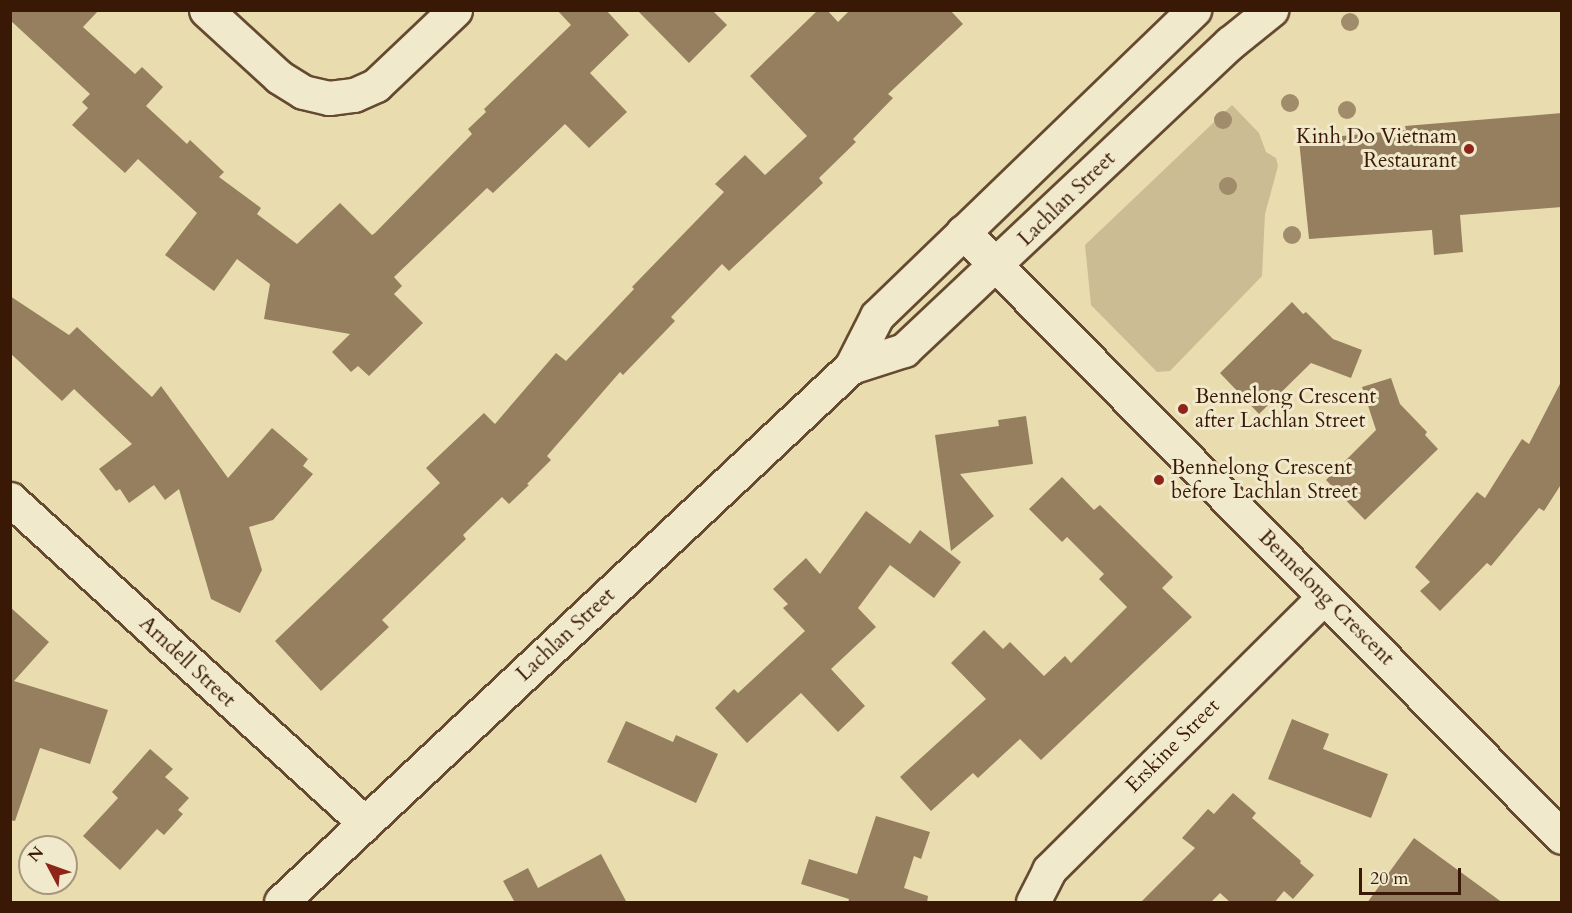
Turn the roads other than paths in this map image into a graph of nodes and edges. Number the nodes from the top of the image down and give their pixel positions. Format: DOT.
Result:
graph roads {
  1 [pos="206,10"];
  2 [pos="455,10"];
  3 [pos="1194,10"];
  4 [pos="1271,10"];
  5 [pos="963,232"];
  6 [pos="996,266"];
  7 [pos="851,367"];
  8 [pos="10,499"];
  9 [pos="1324,597"];
  10 [pos="365,824"];
  11 [pos="1562,837"];
  12 [pos="281,903"];
  13 [pos="1033,903"];
  1 -- 2 [label="street"];
  3 -- 5 [label="street, Lachlan Street"];
  4 -- 6 [label="street, Lachlan Street"];
  5 -- 6 [label="street, Bennelong Crescent"];
  5 -- 7 [label="street, Lachlan Street"];
  6 -- 7 [label="street, Lachlan Street"];
  6 -- 9 [label="street, Bennelong Crescent"];
  7 -- 10 [label="street, Lachlan Street"];
  8 -- 10 [label="street, Arndell Street"];
  9 -- 11 [label="street, Bennelong Crescent"];
  9 -- 13 [label="street, Erskine Street"];
  10 -- 12 [label="street, Lachlan Street"];
}
